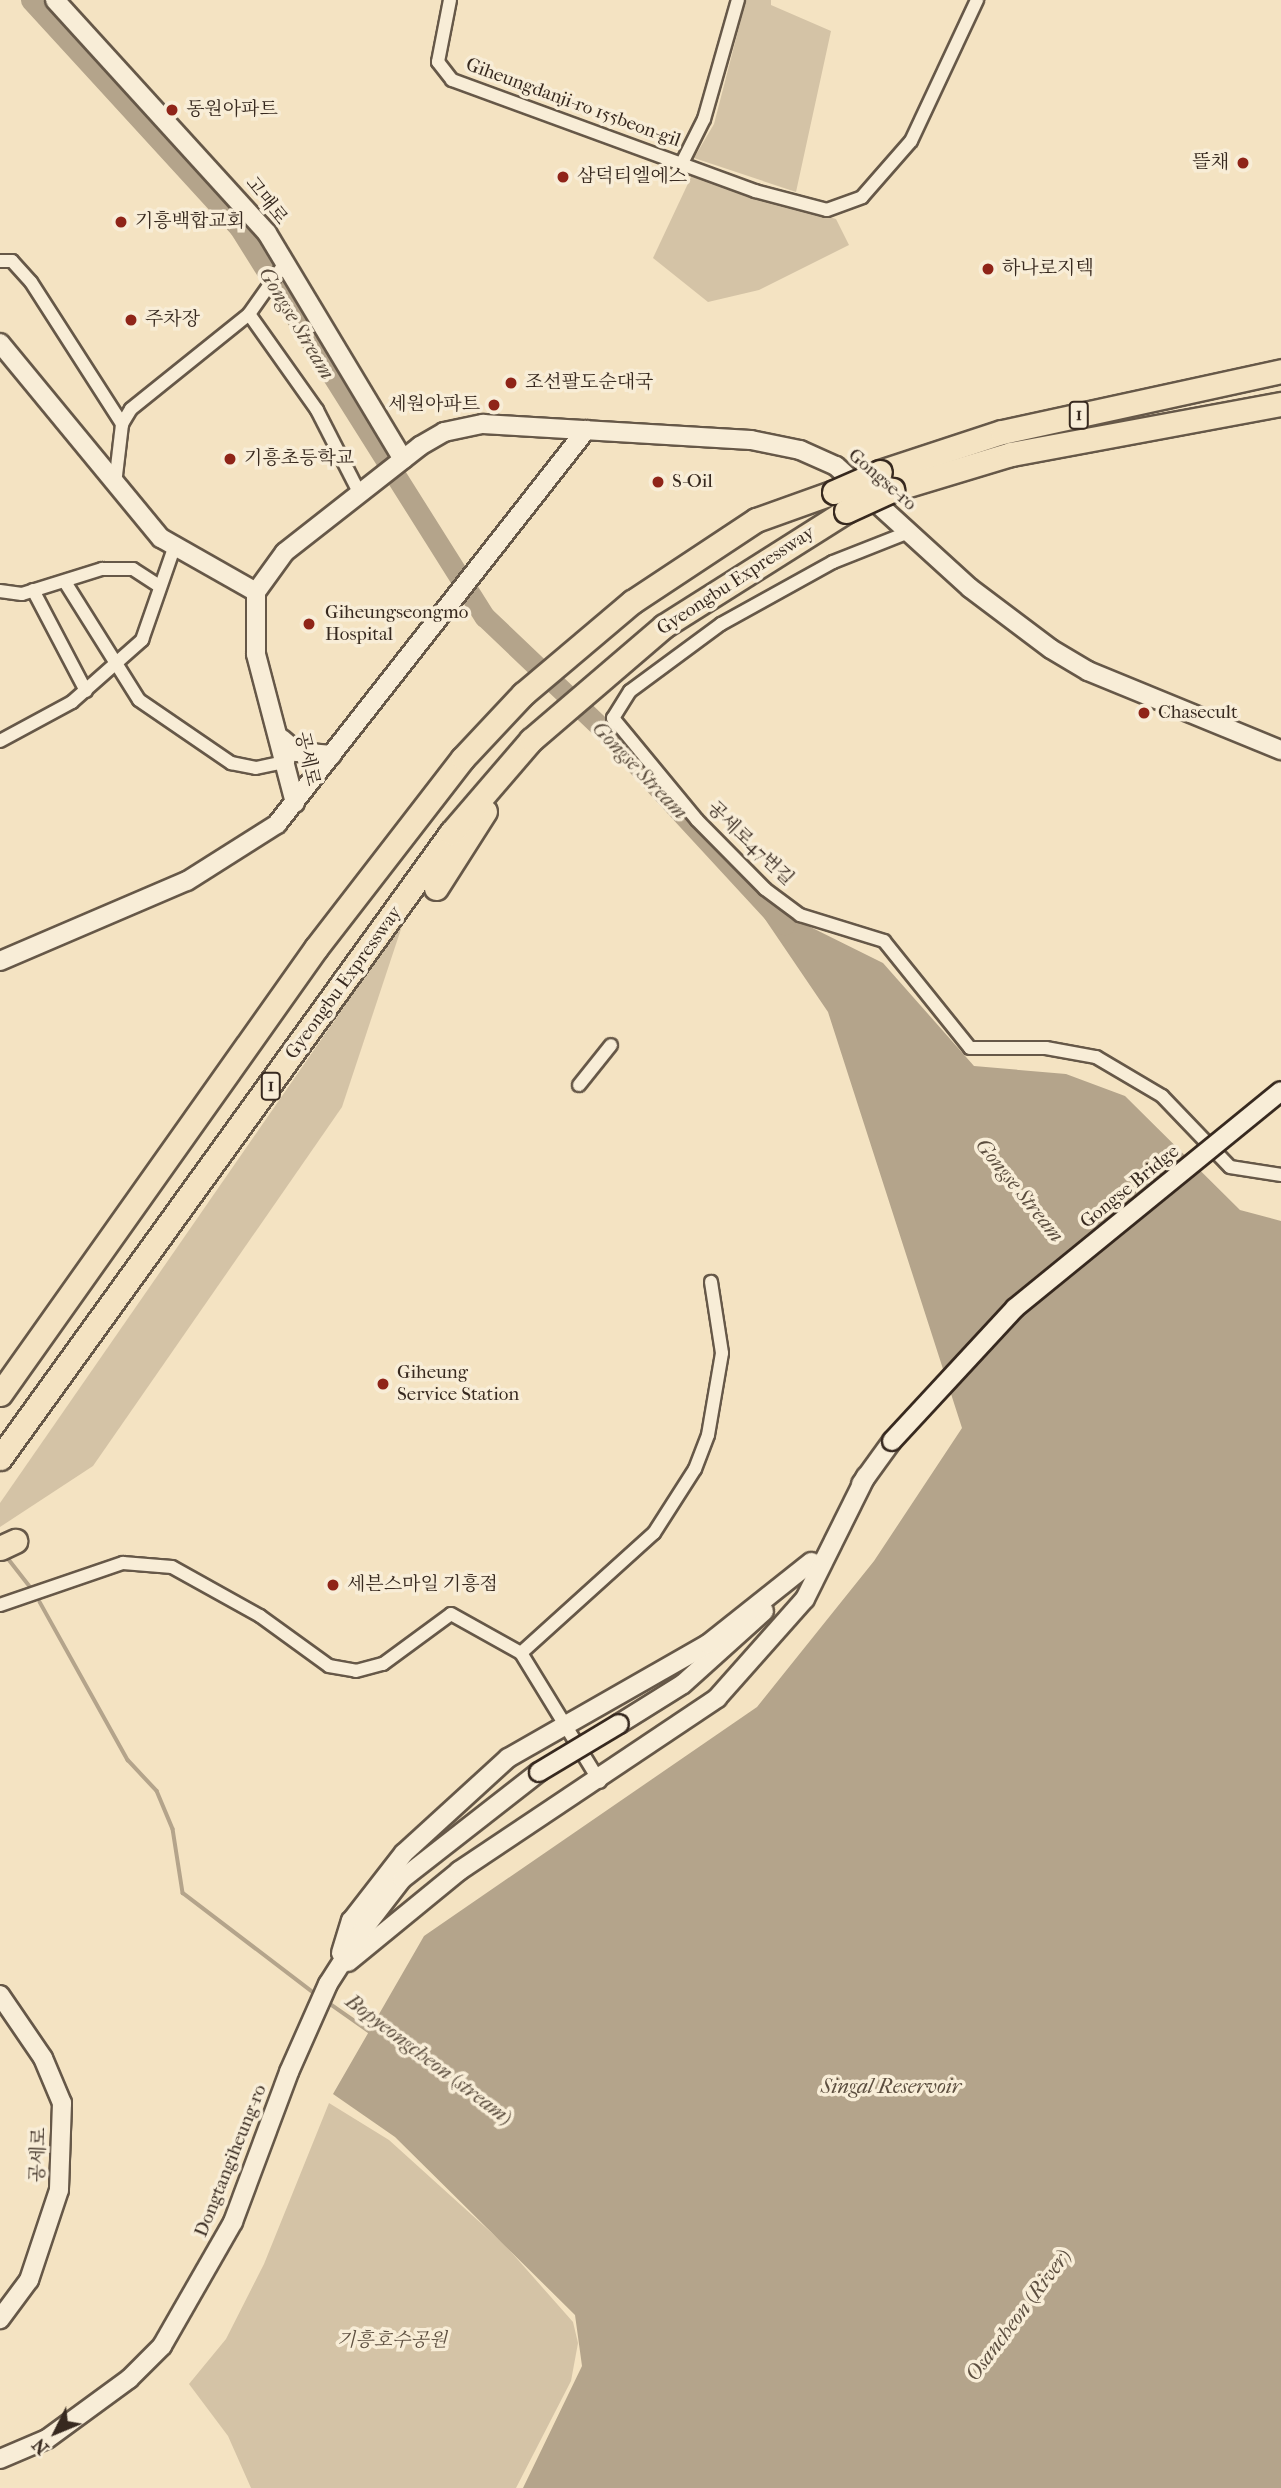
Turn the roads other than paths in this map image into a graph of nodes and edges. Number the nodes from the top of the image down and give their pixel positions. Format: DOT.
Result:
graph roads {
  1 [pos="55,0"];
  2 [pos="450,0"];
  3 [pos="738,0"];
  4 [pos="977,0"];
  5 [pos="682,163"];
  6 [pos="0,261"];
  7 [pos="285,263"];
  8 [pos="249,314"];
  9 [pos="0,342"];
  10 [pos="1281,371"];
  11 [pos="1281,404"];
  12 [pos="122,424"];
  13 [pos="586,430"];
  14 [pos="403,459"];
  15 [pos="886,481"];
  16 [pos="115,484"];
  17 [pos="364,488"];
  18 [pos="840,502"];
  19 [pos="909,532"];
  20 [pos="174,548"];
  21 [pos="65,582"];
  22 [pos="159,586"];
  23 [pos="33,590"];
  24 [pos="0,591"];
  25 [pos="256,592"];
  26 [pos="114,669"];
  27 [pos="86,691"];
  28 [pos="281,738"];
  29 [pos="531,740"];
  30 [pos="0,741"];
  31 [pos="1281,750"];
  32 [pos="332,755"];
  33 [pos="288,761"];
  34 [pos="295,803"];
  35 [pos="436,888"];
  36 [pos="0,961"];
  37 [pos="611,1045"];
  38 [pos="579,1085"];
  39 [pos="1281,1091"];
  40 [pos="1281,1175"];
  41 [pos="711,1282"];
  42 [pos="0,1394"];
  43 [pos="0,1458"];
  44 [pos="866,1476"];
  45 [pos="811,1562"];
  46 [pos="0,1605"];
  47 [pos="521,1653"];
  48 [pos="563,1723"];
  49 [pos="600,1782"];
  50 [pos="331,1979"];
  51 [pos="0,1995"];
  52 [pos="0,2319"];
  53 [pos="0,2459"];
  1 -- 7 [label="street, 고매로"];
  2 -- 5 [label="street, Giheungdanji-ro 155beon-gil"];
  3 -- 5 [label="street"];
  4 -- 5 [label="street, Giheungdanji-ro 155beon-gil"];
  6 -- 12 [label="street"];
  7 -- 8 [label="street"];
  7 -- 14 [label="street, 고매로"];
  8 -- 12 [label="street"];
  8 -- 17 [label="street"];
  9 -- 16 [label="street"];
  10 -- 15 [label="highway, 1"];
  11 -- 15 [label="highway, 1"];
  12 -- 16 [label="street"];
  13 -- 14 [label="street, Gongse-ro"];
  13 -- 19 [label="street, Gongse-ro"];
  13 -- 32 [label="street"];
  14 -- 17 [label="street"];
  15 -- 18 [label="highway, 1, bridge"];
  16 -- 20 [label="street"];
  17 -- 25 [label="street, 공세로"];
  18 -- 29 [label="highway, Gyeongbu Expressway / 1"];
  18 -- 42 [label="highway, Gyeongbu Expressway / 1"];
  19 -- 31 [label="street, Gongse-ro"];
  19 -- 40 [label="street, 공세로47번길"];
  20 -- 22 [label="street"];
  20 -- 25 [label="street"];
  21 -- 22 [label="street"];
  21 -- 23 [label="street"];
  21 -- 26 [label="street"];
  22 -- 26 [label="street"];
  23 -- 24 [label="street"];
  23 -- 27 [label="street"];
  25 -- 28 [label="street, 공세로"];
  26 -- 27 [label="street"];
  26 -- 33 [label="street"];
  27 -- 30 [label="street"];
  28 -- 32 [label="street"];
  28 -- 33 [label="street, 공세로"];
  29 -- 35 [label="highway"];
  29 -- 43 [label="highway, Gyeongbu Expressway / 1"];
  32 -- 34 [label="street"];
  33 -- 34 [label="street, 공세로"];
  34 -- 36 [label="street, 공세로"];
  37 -- 38 [label="street"];
  39 -- 44 [label="street, Gongse Bridge, bridge"];
  41 -- 47 [label="street"];
  44 -- 45 [label="street"];
  44 -- 49 [label="street"];
  45 -- 48 [label="street"];
  45 -- 50 [label="street, bridge"];
  46 -- 47 [label="street"];
  47 -- 48 [label="street"];
  48 -- 49 [label="street"];
  48 -- 50 [label="street"];
  49 -- 50 [label="street"];
  50 -- 53 [label="street, Dongtangiheung-ro"];
  51 -- 52 [label="street, 공세로"];
}
